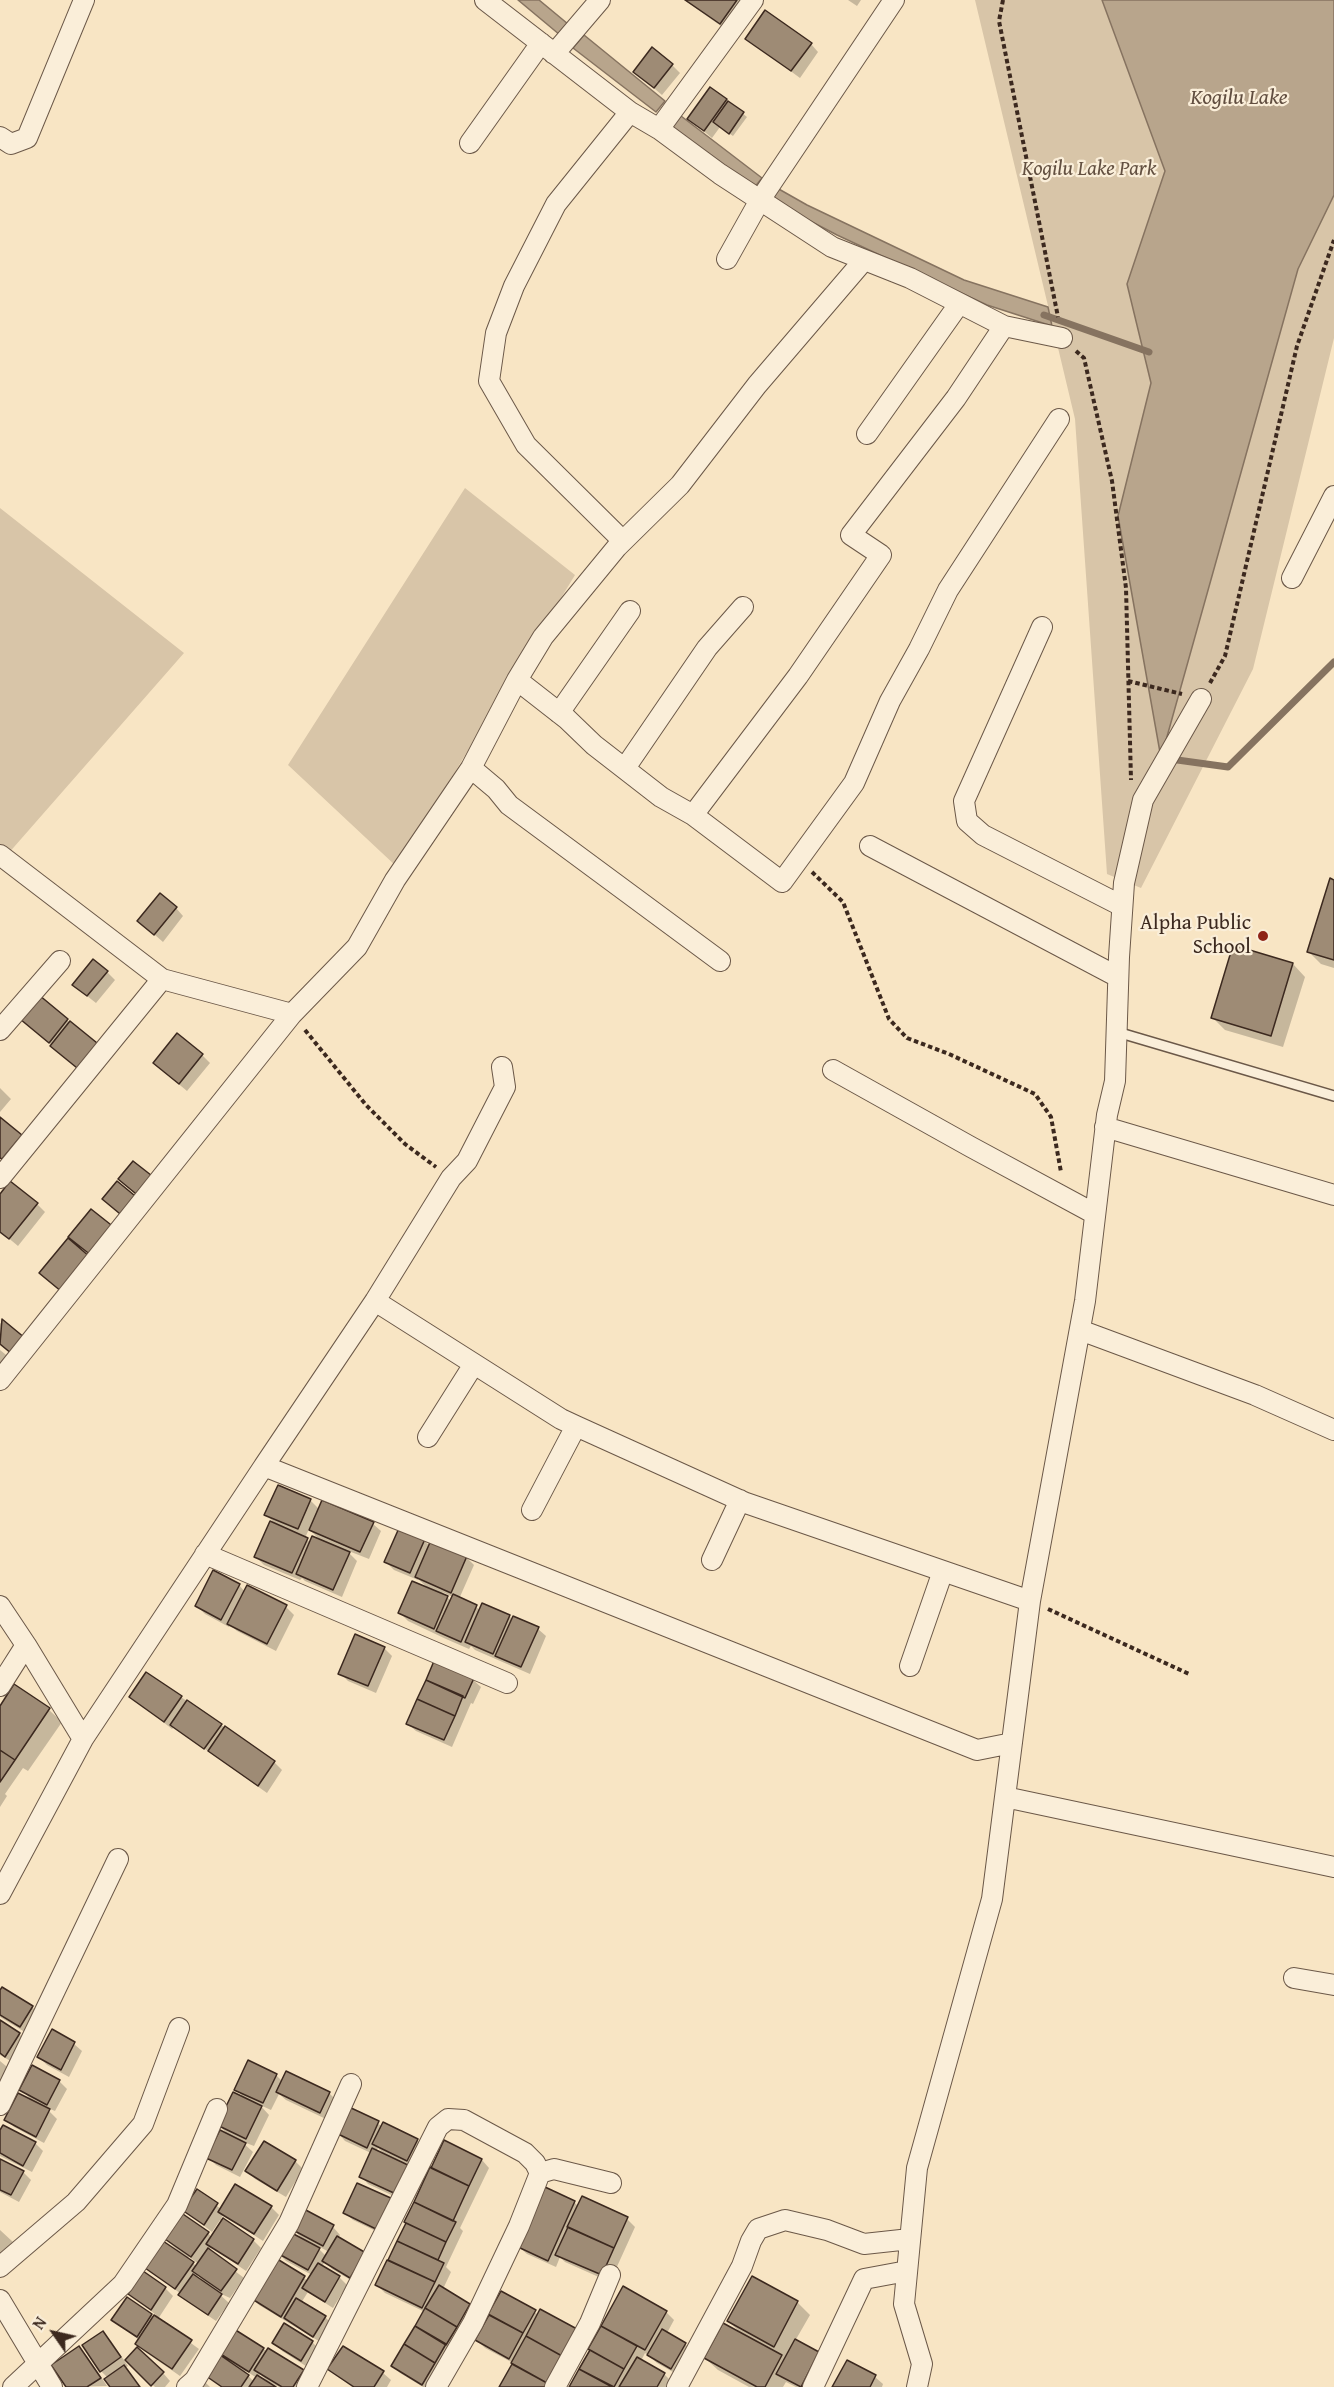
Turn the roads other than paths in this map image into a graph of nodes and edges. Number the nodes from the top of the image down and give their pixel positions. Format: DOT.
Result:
graph roads {
  1 [pos="84,0"];
  2 [pos="485,0"];
  3 [pos="600,0"];
  4 [pos="753,0"];
  5 [pos="894,0"];
  6 [pos="548,48"];
  7 [pos="630,112"];
  8 [pos="659,129"];
  9 [pos="0,137"];
  10 [pos="470,143"];
  11 [pos="760,200"];
  12 [pos="727,259"];
  13 [pos="864,260"];
  14 [pos="959,303"];
  15 [pos="1004,326"];
  16 [pos="1062,338"];
  17 [pos="1059,419"];
  18 [pos="867,434"];
  19 [pos="1334,496"];
  20 [pos="623,541"];
  21 [pos="1292,578"];
  22 [pos="743,607"];
  23 [pos="630,611"];
  24 [pos="1042,627"];
  25 [pos="517,680"];
  26 [pos="1201,699"];
  27 [pos="559,713"];
  28 [pos="471,768"];
  29 [pos="625,768"];
  30 [pos="693,815"];
  31 [pos="870,846"];
  32 [pos="0,855"];
  33 [pos="1122,906"];
  34 [pos="60,961"];
  35 [pos="720,961"];
  36 [pos="1118,977"];
  37 [pos="162,979"];
  38 [pos="292,1014"];
  39 [pos="0,1030"];
  40 [pos="1117,1032"];
  41 [pos="502,1067"];
  42 [pos="833,1070"];
  43 [pos="1334,1095"];
  44 [pos="1105,1126"];
  45 [pos="0,1178"];
  46 [pos="1334,1195"];
  47 [pos="1095,1214"];
  48 [pos="375,1301"];
  49 [pos="1080,1330"];
  50 [pos="474,1364"];
  51 [pos="0,1380"];
  52 [pos="576,1426"];
  53 [pos="1334,1430"];
  54 [pos="428,1437"];
  55 [pos="264,1466"];
  56 [pos="740,1500"];
  57 [pos="532,1510"];
  58 [pos="206,1554"];
  59 [pos="712,1560"];
  60 [pos="943,1570"];
  61 [pos="1030,1601"];
  62 [pos="0,1606"];
  63 [pos="26,1644"];
  64 [pos="910,1666"];
  65 [pos="507,1683"];
  66 [pos="0,1686"];
  67 [pos="83,1739"];
  68 [pos="1012,1743"];
  69 [pos="1005,1797"];
  70 [pos="118,1859"];
  71 [pos="1334,1867"];
  72 [pos="0,1894"];
  73 [pos="1294,1978"];
  74 [pos="1334,1986"];
  75 [pos="179,2028"];
  76 [pos="351,2084"];
  77 [pos="0,2105"];
  78 [pos="217,2109"];
  79 [pos="540,2174"];
  80 [pos="611,2183"];
  81 [pos="910,2239"];
  82 [pos="0,2267"];
  83 [pos="907,2271"];
  84 [pos="609,2275"];
  85 [pos="0,2300"];
  86 [pos="38,2363"];
  87 [pos="13,2387"];
  88 [pos="52,2387"];
  89 [pos="187,2387"];
  90 [pos="307,2387"];
  91 [pos="436,2387"];
  92 [pos="555,2387"];
  93 [pos="677,2387"];
  94 [pos="813,2387"];
  95 [pos="917,2387"];
  1 -- 9 [label="street"];
  2 -- 6 [label="street"];
  3 -- 6 [label="street"];
  4 -- 8 [label="street"];
  5 -- 11 [label="street"];
  6 -- 7 [label="street"];
  6 -- 10 [label="street"];
  7 -- 8 [label="street"];
  7 -- 20 [label="street"];
  8 -- 11 [label="street"];
  11 -- 12 [label="street"];
  11 -- 13 [label="street"];
  13 -- 14 [label="street"];
  13 -- 20 [label="street"];
  14 -- 15 [label="street"];
  14 -- 18 [label="street"];
  15 -- 16 [label="street"];
  15 -- 30 [label="street"];
  17 -- 30 [label="street"];
  19 -- 21 [label="street"];
  20 -- 25 [label="street"];
  22 -- 29 [label="street"];
  23 -- 27 [label="street"];
  24 -- 33 [label="street"];
  25 -- 27 [label="street"];
  25 -- 28 [label="street"];
  26 -- 33 [label="street"];
  27 -- 29 [label="street"];
  28 -- 35 [label="street"];
  28 -- 38 [label="street"];
  29 -- 30 [label="street"];
  31 -- 36 [label="street"];
  32 -- 37 [label="street"];
  33 -- 36 [label="street"];
  34 -- 39 [label="street"];
  36 -- 40 [label="street"];
  37 -- 38 [label="street"];
  37 -- 45 [label="street"];
  38 -- 51 [label="street"];
  40 -- 43 [label="lane"];
  40 -- 44 [label="street"];
  41 -- 48 [label="street"];
  42 -- 47 [label="street"];
  44 -- 46 [label="street"];
  44 -- 47 [label="street"];
  47 -- 49 [label="street"];
  48 -- 50 [label="street"];
  48 -- 55 [label="street"];
  49 -- 53 [label="street"];
  49 -- 61 [label="street"];
  50 -- 52 [label="street"];
  50 -- 54 [label="street"];
  52 -- 56 [label="street"];
  52 -- 57 [label="street"];
  55 -- 58 [label="street"];
  55 -- 68 [label="street"];
  56 -- 59 [label="street"];
  56 -- 60 [label="street"];
  58 -- 65 [label="street"];
  58 -- 67 [label="street"];
  60 -- 61 [label="street"];
  60 -- 64 [label="street"];
  61 -- 68 [label="street"];
  62 -- 63 [label="street"];
  63 -- 66 [label="street"];
  63 -- 67 [label="street"];
  67 -- 72 [label="street"];
  68 -- 69 [label="street"];
  69 -- 71 [label="street"];
  69 -- 81 [label="street"];
  70 -- 77 [label="street"];
  73 -- 74 [label="street"];
  75 -- 82 [label="street"];
  76 -- 89 [label="street"];
  78 -- 86 [label="street"];
  79 -- 80 [label="street"];
  79 -- 90 [label="street"];
  79 -- 91 [label="street"];
  81 -- 83 [label="street"];
  81 -- 93 [label="street"];
  83 -- 94 [label="street"];
  83 -- 95 [label="street"];
  84 -- 92 [label="street"];
  85 -- 86 [label="street"];
  86 -- 87 [label="street"];
  86 -- 88 [label="street"];
}
